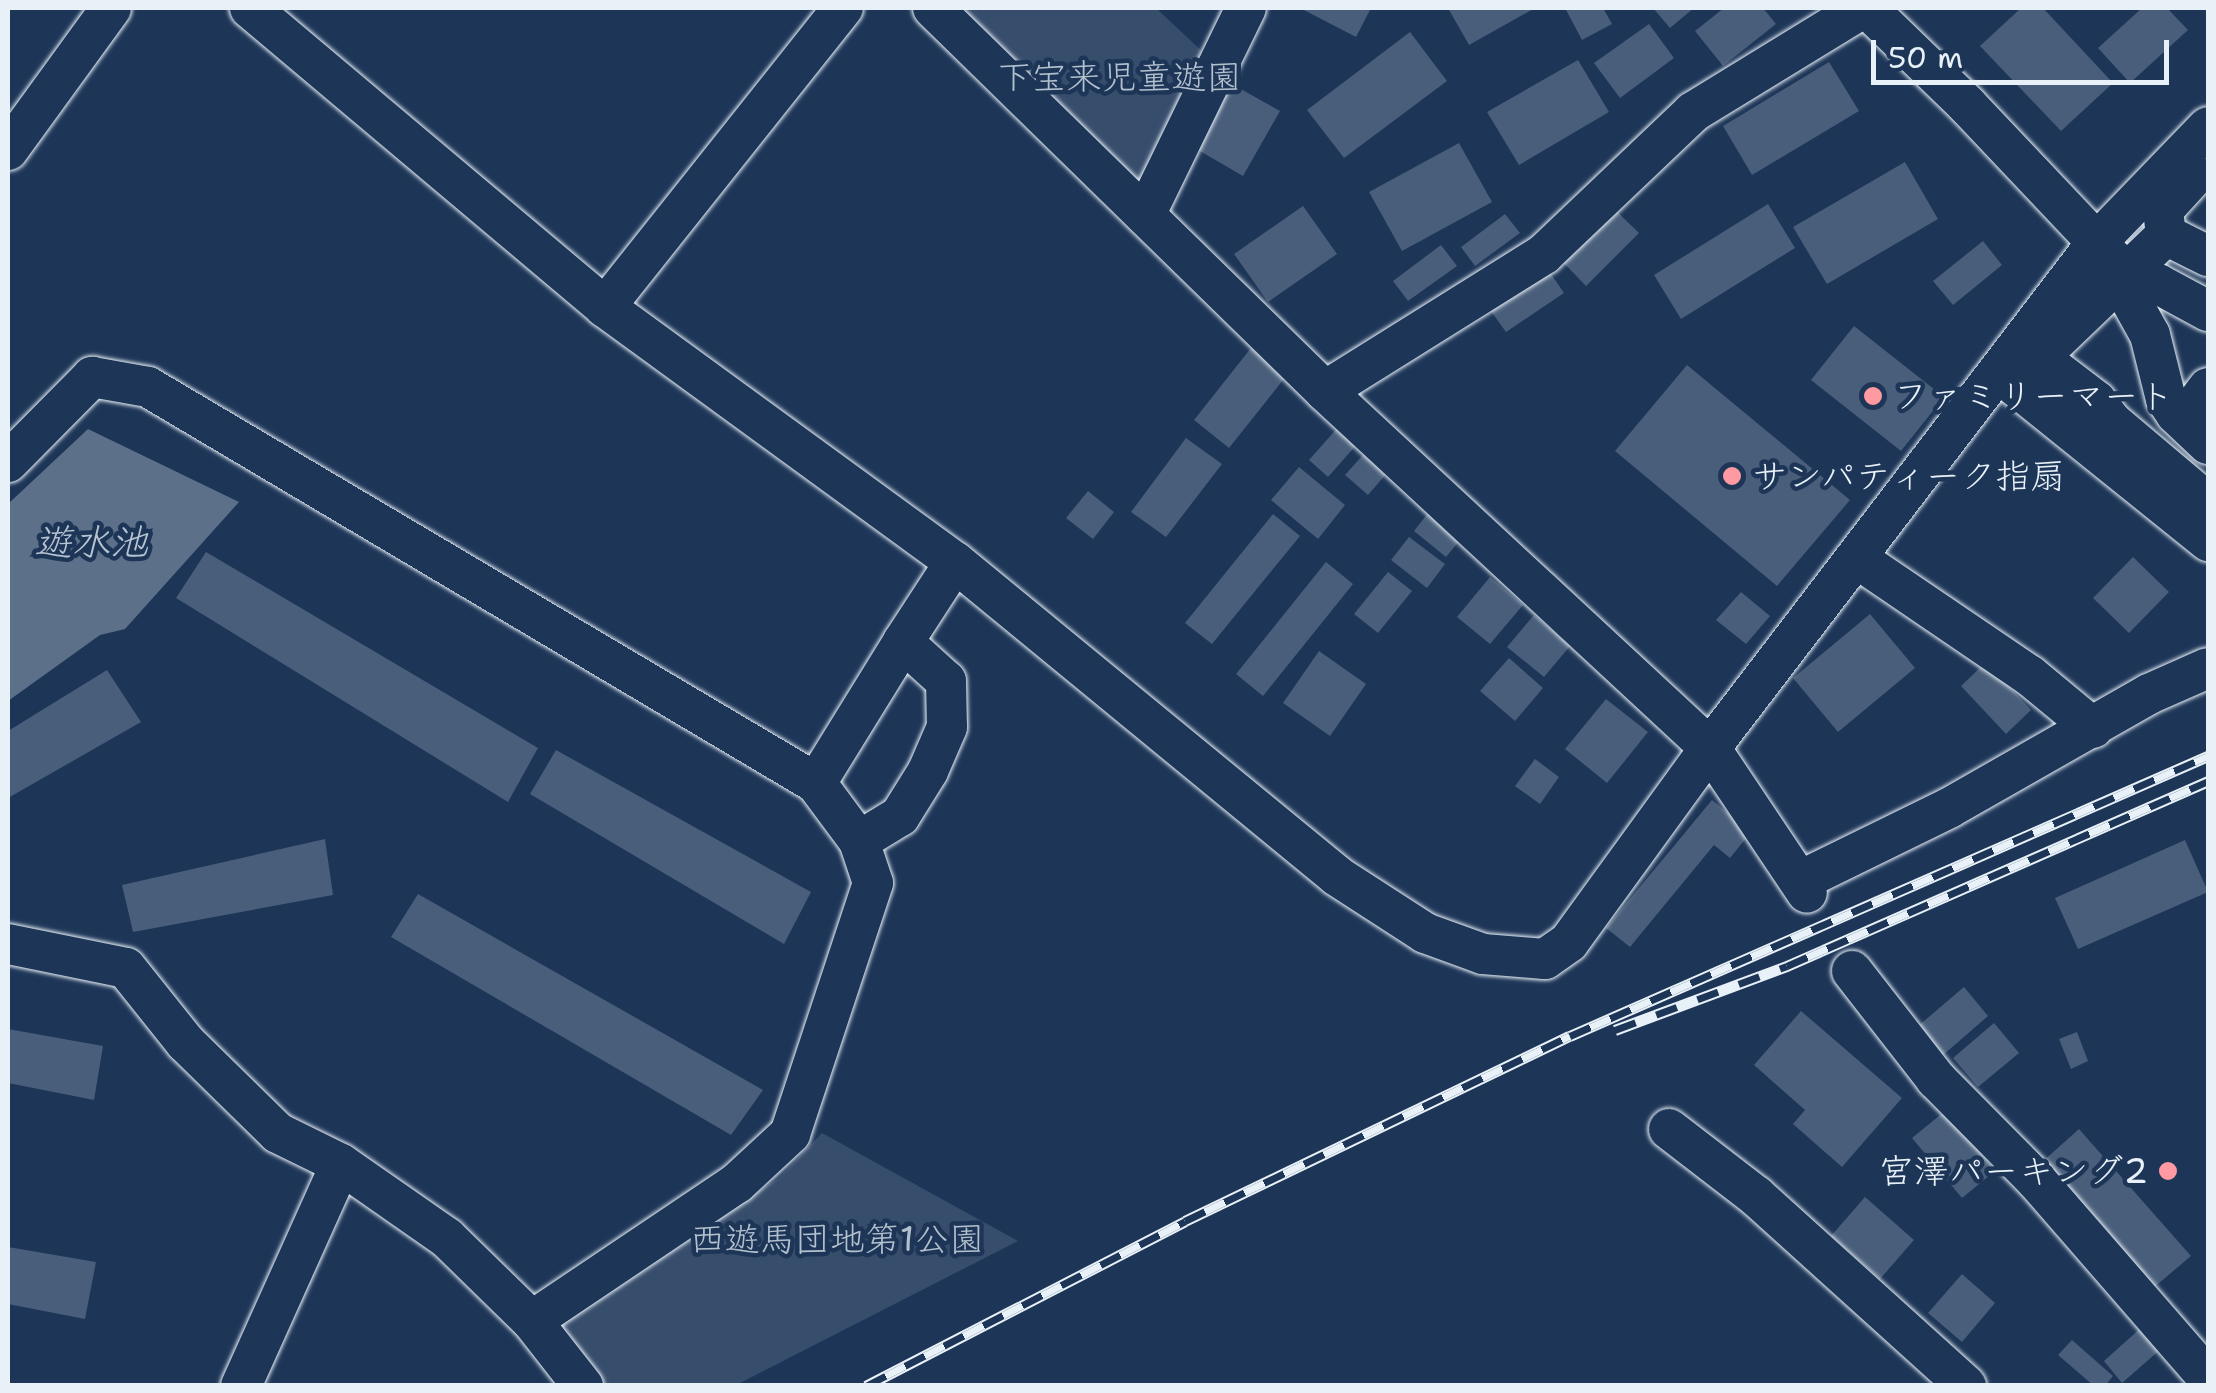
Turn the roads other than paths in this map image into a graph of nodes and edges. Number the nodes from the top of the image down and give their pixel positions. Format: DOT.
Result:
graph roads {
  1 [pos="111,8"];
  2 [pos="250,8"];
  3 [pos="842,8"];
  4 [pos="933,8"];
  5 [pos="1246,8"];
  6 [pos="1865,8"];
  7 [pos="2208,127"];
  8 [pos="8,150"];
  9 [pos="2205,170"];
  10 [pos="1145,215"];
  11 [pos="2166,235"];
  12 [pos="2098,241"];
  13 [pos="2208,256"];
  14 [pos="2127,274"];
  15 [pos="605,307"];
  16 [pos="2208,311"];
  17 [pos="2017,371"];
  18 [pos="2208,388"];
  19 [pos="1324,391"];
  20 [pos="2203,439"];
  21 [pos="8,462"];
  22 [pos="2208,503"];
  23 [pos="2208,541"];
  24 [pos="1858,559"];
  25 [pos="955,562"];
  26 [pos="903,642"];
  27 [pos="2208,668"];
  28 [pos="2093,728"];
  29 [pos="1710,748"];
  30 [pos="816,782"];
  31 [pos="860,841"];
  32 [pos="8,944"];
  33 [pos="1852,971"];
  34 [pos="1669,1129"];
  35 [pos="341,1164"];
  36 [pos="532,1321"];
  37 [pos="2208,1378"];
  38 [pos="241,1386"];
  39 [pos="583,1386"];
  40 [pos="1966,1386"];
  1 -- 8 [label="street"];
  2 -- 15 [label="street"];
  3 -- 15 [label="street"];
  4 -- 10 [label="street"];
  5 -- 10 [label="street"];
  6 -- 12 [label="street"];
  6 -- 19 [label="street"];
  7 -- 12 [label="street"];
  9 -- 11 [label="street"];
  10 -- 19 [label="street"];
  11 -- 13 [label="street"];
  11 -- 14 [label="street"];
  12 -- 14 [label="street"];
  12 -- 17 [label="street"];
  14 -- 16 [label="street"];
  14 -- 17 [label="street"];
  14 -- 20 [label="street"];
  15 -- 25 [label="street"];
  17 -- 22 [label="street"];
  17 -- 23 [label="street"];
  17 -- 24 [label="street"];
  18 -- 20 [label="street"];
  19 -- 29 [label="street"];
  21 -- 30 [label="street"];
  24 -- 28 [label="street"];
  24 -- 29 [label="street"];
  25 -- 26 [label="street"];
  25 -- 29 [label="street"];
  26 -- 30 [label="street"];
  26 -- 31 [label="street"];
  27 -- 28 [label="street"];
  28 -- 29 [label="street"];
  30 -- 31 [label="street"];
  31 -- 36 [label="street"];
  32 -- 35 [label="street"];
  33 -- 37 [label="street"];
  34 -- 40 [label="street"];
  35 -- 36 [label="street"];
  35 -- 38 [label="street"];
  36 -- 39 [label="street"];
}
